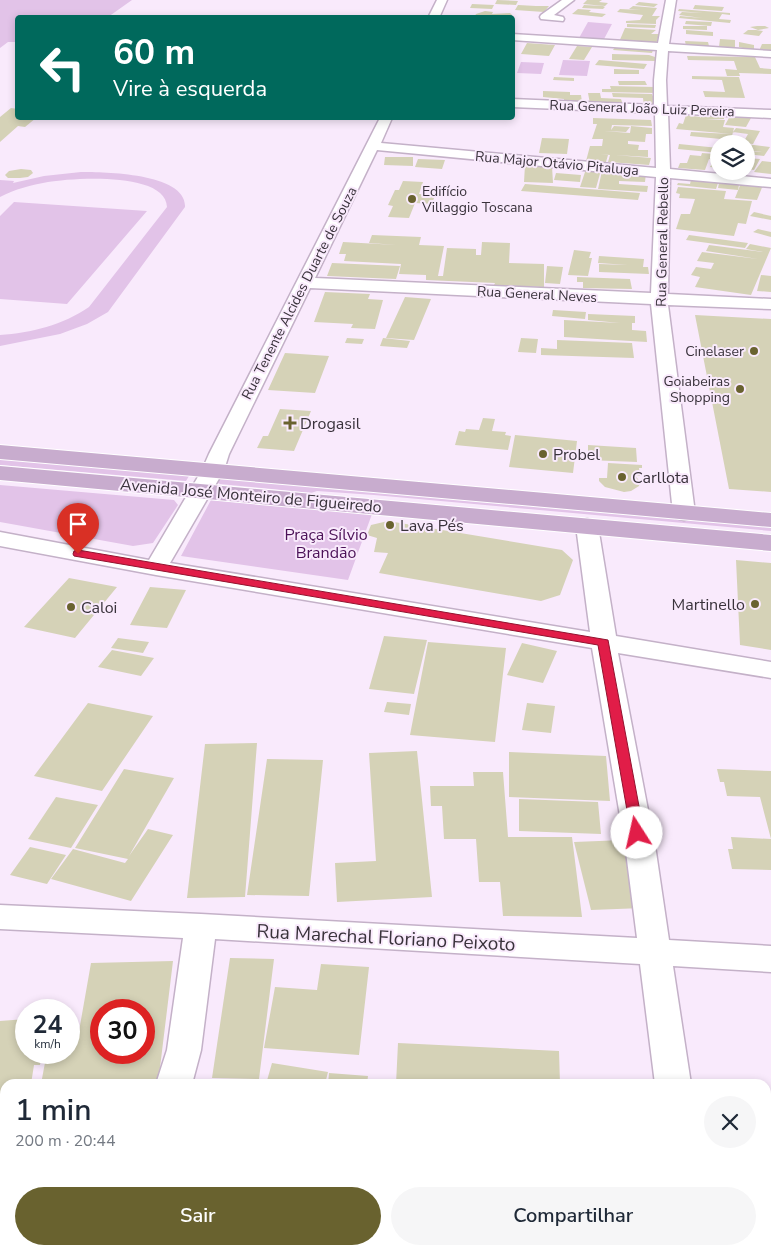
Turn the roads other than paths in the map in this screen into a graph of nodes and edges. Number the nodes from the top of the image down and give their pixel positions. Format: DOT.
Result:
graph roads {
  1 [pos="442,0"];
  2 [pos="569,0"];
  3 [pos="671,0"];
  4 [pos="434,15"];
  5 [pos="559,20"];
  6 [pos="515,37"];
  7 [pos="662,47"];
  8 [pos="771,54"];
  9 [pos="515,103"];
  10 [pos="661,109"];
  11 [pos="771,114"];
  12 [pos="385,120"];
  13 [pos="373,146"];
  14 [pos="663,173"];
  15 [pos="771,183"];
  16 [pos="304,283"];
  17 [pos="659,299"];
  18 [pos="771,304"];
  19 [pos="0,452"];
  20 [pos="0,473"];
  21 [pos="207,480"];
  22 [pos="684,513"];
  23 [pos="771,520"];
  24 [pos="587,526"];
  25 [pos="0,539"];
  26 [pos="771,543"];
  27 [pos="156,568"];
  28 [pos="604,643"];
  29 [pos="771,670"];
  30 [pos="0,917"];
  31 [pos="201,926"];
  32 [pos="656,953"];
  33 [pos="771,959"];
  34 [pos="175,1079"];
  35 [pos="672,1079"];
  1 -- 4 [label="street"];
  2 -- 5 [label="street"];
  3 -- 7 [label="street, Rua General Rebello"];
  6 -- 7 [label="street"];
  7 -- 8 [label="street"];
  7 -- 10 [label="street, Rua General Rebello"];
  9 -- 10 [label="street, Rua General João Luiz Pereira"];
  10 -- 11 [label="street, Rua General João Luiz Pereira"];
  10 -- 14 [label="street, Rua General Rebello"];
  12 -- 13 [label="street, Rua Tenente Alcides Duarte de Souza"];
  13 -- 14 [label="street, Rua Major Otávio Pitaluga"];
  13 -- 16 [label="street, Rua Tenente Alcides Duarte de Souza"];
  14 -- 15 [label="street, Rua Major Otávio Pitaluga"];
  14 -- 17 [label="street, Rua General Rebello"];
  16 -- 17 [label="street, Rua General Neves"];
  16 -- 21 [label="street, Rua Tenente Alcides Duarte de Souza"];
  17 -- 18 [label="street, Rua General Neves"];
  17 -- 22 [label="street, Rua General Rebello"];
  19 -- 21 [label="main road, Avenida José Monteiro de Figueiredo"];
  20 -- 21 [label="main road, Avenida José Monteiro de Figueiredo"];
  21 -- 22 [label="main road"];
  21 -- 24 [label="main road, Avenida José Monteiro de Figueiredo"];
  21 -- 27 [label="street, Rua Tenente Alcides Duarte de Souza"];
  22 -- 23 [label="main road"];
  24 -- 26 [label="main road, Avenida José Monteiro de Figueiredo"];
  24 -- 28 [label="street"];
  25 -- 27 [label="street"];
  27 -- 28 [label="street"];
  28 -- 29 [label="street"];
  28 -- 32 [label="street"];
  30 -- 31 [label="street, Rua Marechal Floriano Peixoto"];
  31 -- 32 [label="street, Rua Marechal Floriano Peixoto"];
  31 -- 34 [label="street"];
  32 -- 33 [label="street, Rua Marechal Floriano Peixoto"];
  32 -- 35 [label="street"];
}
